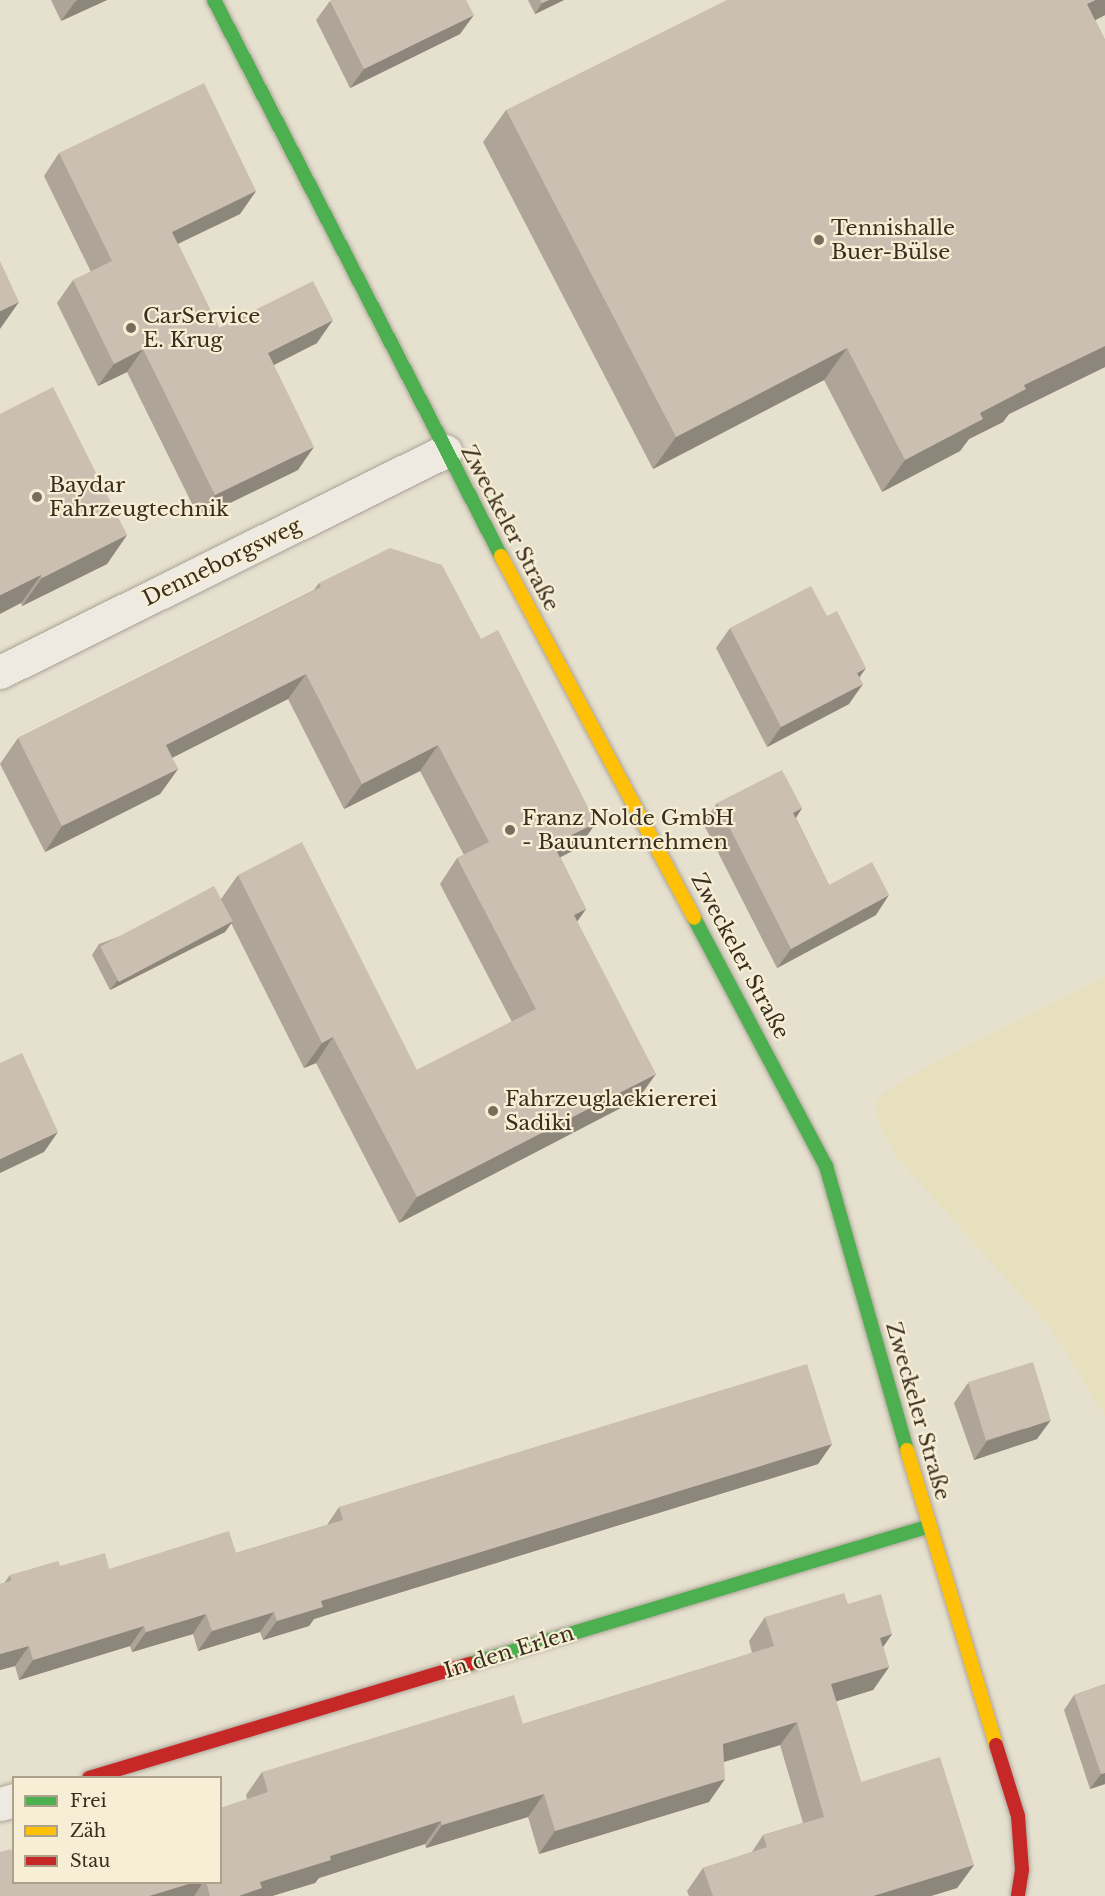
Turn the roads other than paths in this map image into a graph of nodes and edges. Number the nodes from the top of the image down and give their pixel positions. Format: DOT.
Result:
graph roads {
  1 [pos="214,0"];
  2 [pos="445,451"];
  3 [pos="0,672"];
  4 [pos="929,1526"];
  5 [pos="96,1776"];
  6 [pos="1018,1896"];
  1 -- 2 [label="street, Zweckeler Straße"];
  2 -- 3 [label="street, Denneborgsweg"];
  2 -- 4 [label="street, Zweckeler Straße"];
  4 -- 5 [label="street, In den Erlen"];
  4 -- 6 [label="street, Zweckeler Straße"];
}
